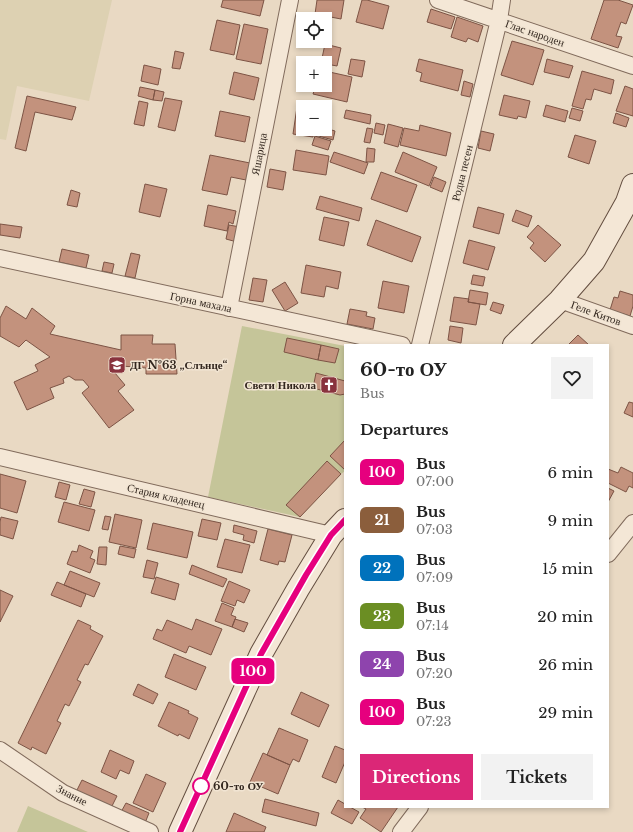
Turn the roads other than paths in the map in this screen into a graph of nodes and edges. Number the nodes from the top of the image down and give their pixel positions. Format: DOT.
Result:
graph roads {
  1 [pos="290,0"];
  2 [pos="438,0"];
  3 [pos="502,0"];
  4 [pos="499,20"];
  5 [pos="633,66"];
  6 [pos="633,185"];
  7 [pos="0,258"];
  8 [pos="560,300"];
  9 [pos="229,308"];
  10 [pos="633,326"];
  11 [pos="397,344"];
  12 [pos="420,344"];
  13 [pos="515,344"];
  14 [pos="0,457"];
  15 [pos="633,524"];
  16 [pos="338,528"];
  17 [pos="609,553"];
  18 [pos="0,750"];
  19 [pos="419,808"];
  20 [pos="150,832"];
  21 [pos="180,832"];
  22 [pos="401,832"];
  1 -- 9 [label="street, Яшарица"];
  2 -- 4 [label="street, Глас народен"];
  3 -- 4 [label="street, Родна песен"];
  4 -- 5 [label="street, Глас народен"];
  4 -- 12 [label="street, Родна песен"];
  6 -- 8 [label="street"];
  7 -- 9 [label="street, Горна махала"];
  8 -- 10 [label="street, Геле Китов"];
  8 -- 13 [label="street"];
  9 -- 11 [label="street, Горна махала"];
  14 -- 16 [label="street, Стария кладенец"];
  15 -- 17 [label="street"];
  16 -- 21 [label="street"];
  18 -- 20 [label="street, Знание"];
  19 -- 22 [label="street"];
}
